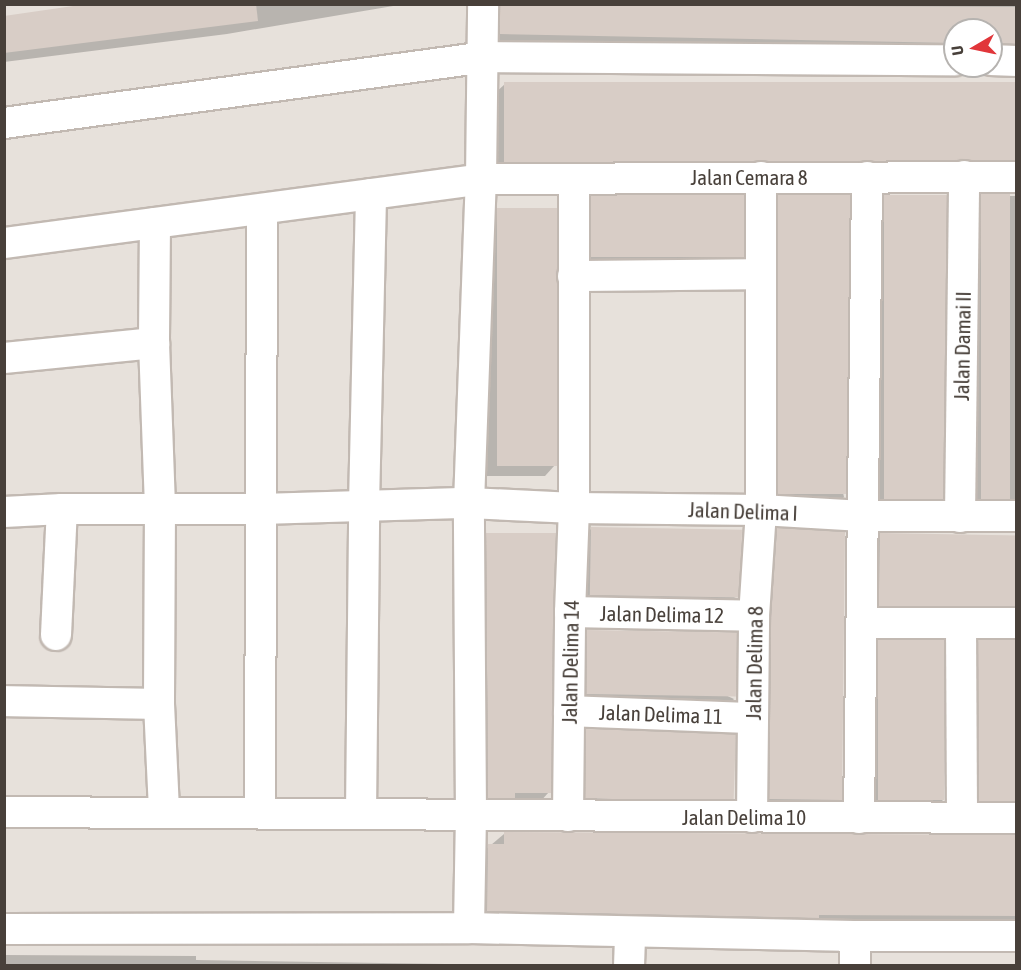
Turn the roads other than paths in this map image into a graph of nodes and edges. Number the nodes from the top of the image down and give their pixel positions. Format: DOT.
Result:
graph roads {
  1 [pos="483,4"];
  2 [pos="483,57"];
  3 [pos="943,60"];
  4 [pos="4,123"];
  5 [pos="964,176"];
  6 [pos="761,177"];
  7 [pos="867,177"];
  8 [pos="1017,177"];
  9 [pos="574,178"];
  10 [pos="481,179"];
  11 [pos="371,194"];
  12 [pos="262,209"];
  13 [pos="154,223"];
  14 [pos="4,243"];
  15 [pos="760,274"];
  16 [pos="573,276"];
  17 [pos="154,343"];
  18 [pos="4,358"];
  19 [pos="469,503"];
  20 [pos="364,505"];
  21 [pos="62,508"];
  22 [pos="160,508"];
  23 [pos="574,508"];
  24 [pos="261,509"];
  25 [pos="761,510"];
  26 [pos="4,512"];
  27 [pos="863,516"];
  28 [pos="1017,516"];
  29 [pos="960,517"];
  30 [pos="570,612"];
  31 [pos="754,616"];
  32 [pos="861,623"];
  33 [pos="1017,623"];
  34 [pos="962,624"];
  35 [pos="56,635"];
  36 [pos="4,701"];
  37 [pos="159,704"];
  38 [pos="569,711"];
  39 [pos="753,718"];
  40 [pos="4,812"];
  41 [pos="165,812"];
  42 [pos="260,813"];
  43 [pos="361,814"];
  44 [pos="471,815"];
  45 [pos="568,816"];
  46 [pos="752,817"];
  47 [pos="859,818"];
  48 [pos="962,818"];
  49 [pos="1017,818"];
  50 [pos="469,928"];
  51 [pos="4,929"];
  52 [pos="630,932"];
  53 [pos="854,936"];
  54 [pos="1017,936"];
  55 [pos="629,966"];
  56 [pos="855,966"];
  1 -- 2 [label="street"];
  2 -- 3 [label="street"];
  2 -- 4 [label="street"];
  2 -- 10 [label="street"];
  5 -- 7 [label="street, Jalan Cemara 8"];
  5 -- 8 [label="street, Jalan Cemara 8"];
  5 -- 29 [label="street, Jalan Damai II"];
  6 -- 7 [label="street, Jalan Cemara 8"];
  6 -- 9 [label="street, Jalan Cemara 8"];
  6 -- 15 [label="street, Jalan Delima 8"];
  7 -- 27 [label="street"];
  9 -- 10 [label="street, Jalan Cemara 8"];
  9 -- 16 [label="street, Jalan Delima 14"];
  10 -- 11 [label="street, Jalan Cemara 8"];
  10 -- 19 [label="street"];
  11 -- 12 [label="street, Jalan Cemara 8"];
  11 -- 20 [label="street"];
  12 -- 13 [label="street, Jalan Cemara 8"];
  12 -- 24 [label="street"];
  13 -- 14 [label="street, Jalan Cemara 8"];
  13 -- 17 [label="street"];
  15 -- 16 [label="street"];
  15 -- 25 [label="street, Jalan Delima 8"];
  16 -- 23 [label="street, Jalan Delima 14"];
  17 -- 18 [label="street"];
  17 -- 22 [label="street"];
  19 -- 20 [label="street, Jalan Delima I"];
  19 -- 23 [label="street, Jalan Delima I"];
  19 -- 44 [label="street"];
  20 -- 24 [label="street, Jalan Delima I"];
  20 -- 43 [label="street"];
  21 -- 22 [label="street, Jalan Delima I"];
  21 -- 26 [label="street, Jalan Delima I"];
  21 -- 35 [label="street"];
  22 -- 24 [label="street, Jalan Delima I"];
  22 -- 37 [label="street"];
  23 -- 25 [label="street, Jalan Delima I"];
  23 -- 30 [label="street, Jalan Delima 14"];
  24 -- 42 [label="street"];
  25 -- 27 [label="street, Jalan Delima I"];
  25 -- 31 [label="street, Jalan Delima 8"];
  27 -- 29 [label="street, Jalan Delima I"];
  27 -- 32 [label="street"];
  28 -- 29 [label="street, Jalan Delima I"];
  30 -- 31 [label="street, Jalan Delima 12"];
  30 -- 38 [label="street, Jalan Delima 14"];
  31 -- 39 [label="street, Jalan Delima 8"];
  32 -- 34 [label="street"];
  32 -- 47 [label="street"];
  33 -- 34 [label="street"];
  34 -- 48 [label="street"];
  36 -- 37 [label="street"];
  37 -- 41 [label="street"];
  38 -- 39 [label="street, Jalan Delima 11"];
  38 -- 45 [label="street, Jalan Delima 14"];
  39 -- 46 [label="street, Jalan Delima 8"];
  40 -- 41 [label="street, Jalan Delima 10"];
  41 -- 42 [label="street, Jalan Delima 10"];
  42 -- 43 [label="street, Jalan Delima 10"];
  43 -- 44 [label="street, Jalan Delima 10"];
  44 -- 45 [label="street, Jalan Delima 10"];
  44 -- 50 [label="street"];
  45 -- 46 [label="street, Jalan Delima 10"];
  46 -- 47 [label="street, Jalan Delima 10"];
  47 -- 48 [label="street, Jalan Delima 10"];
  48 -- 49 [label="street, Jalan Delima 10"];
  50 -- 51 [label="street"];
  50 -- 52 [label="street"];
  52 -- 53 [label="street"];
  52 -- 55 [label="street"];
  53 -- 54 [label="street"];
  53 -- 56 [label="street"];
}
